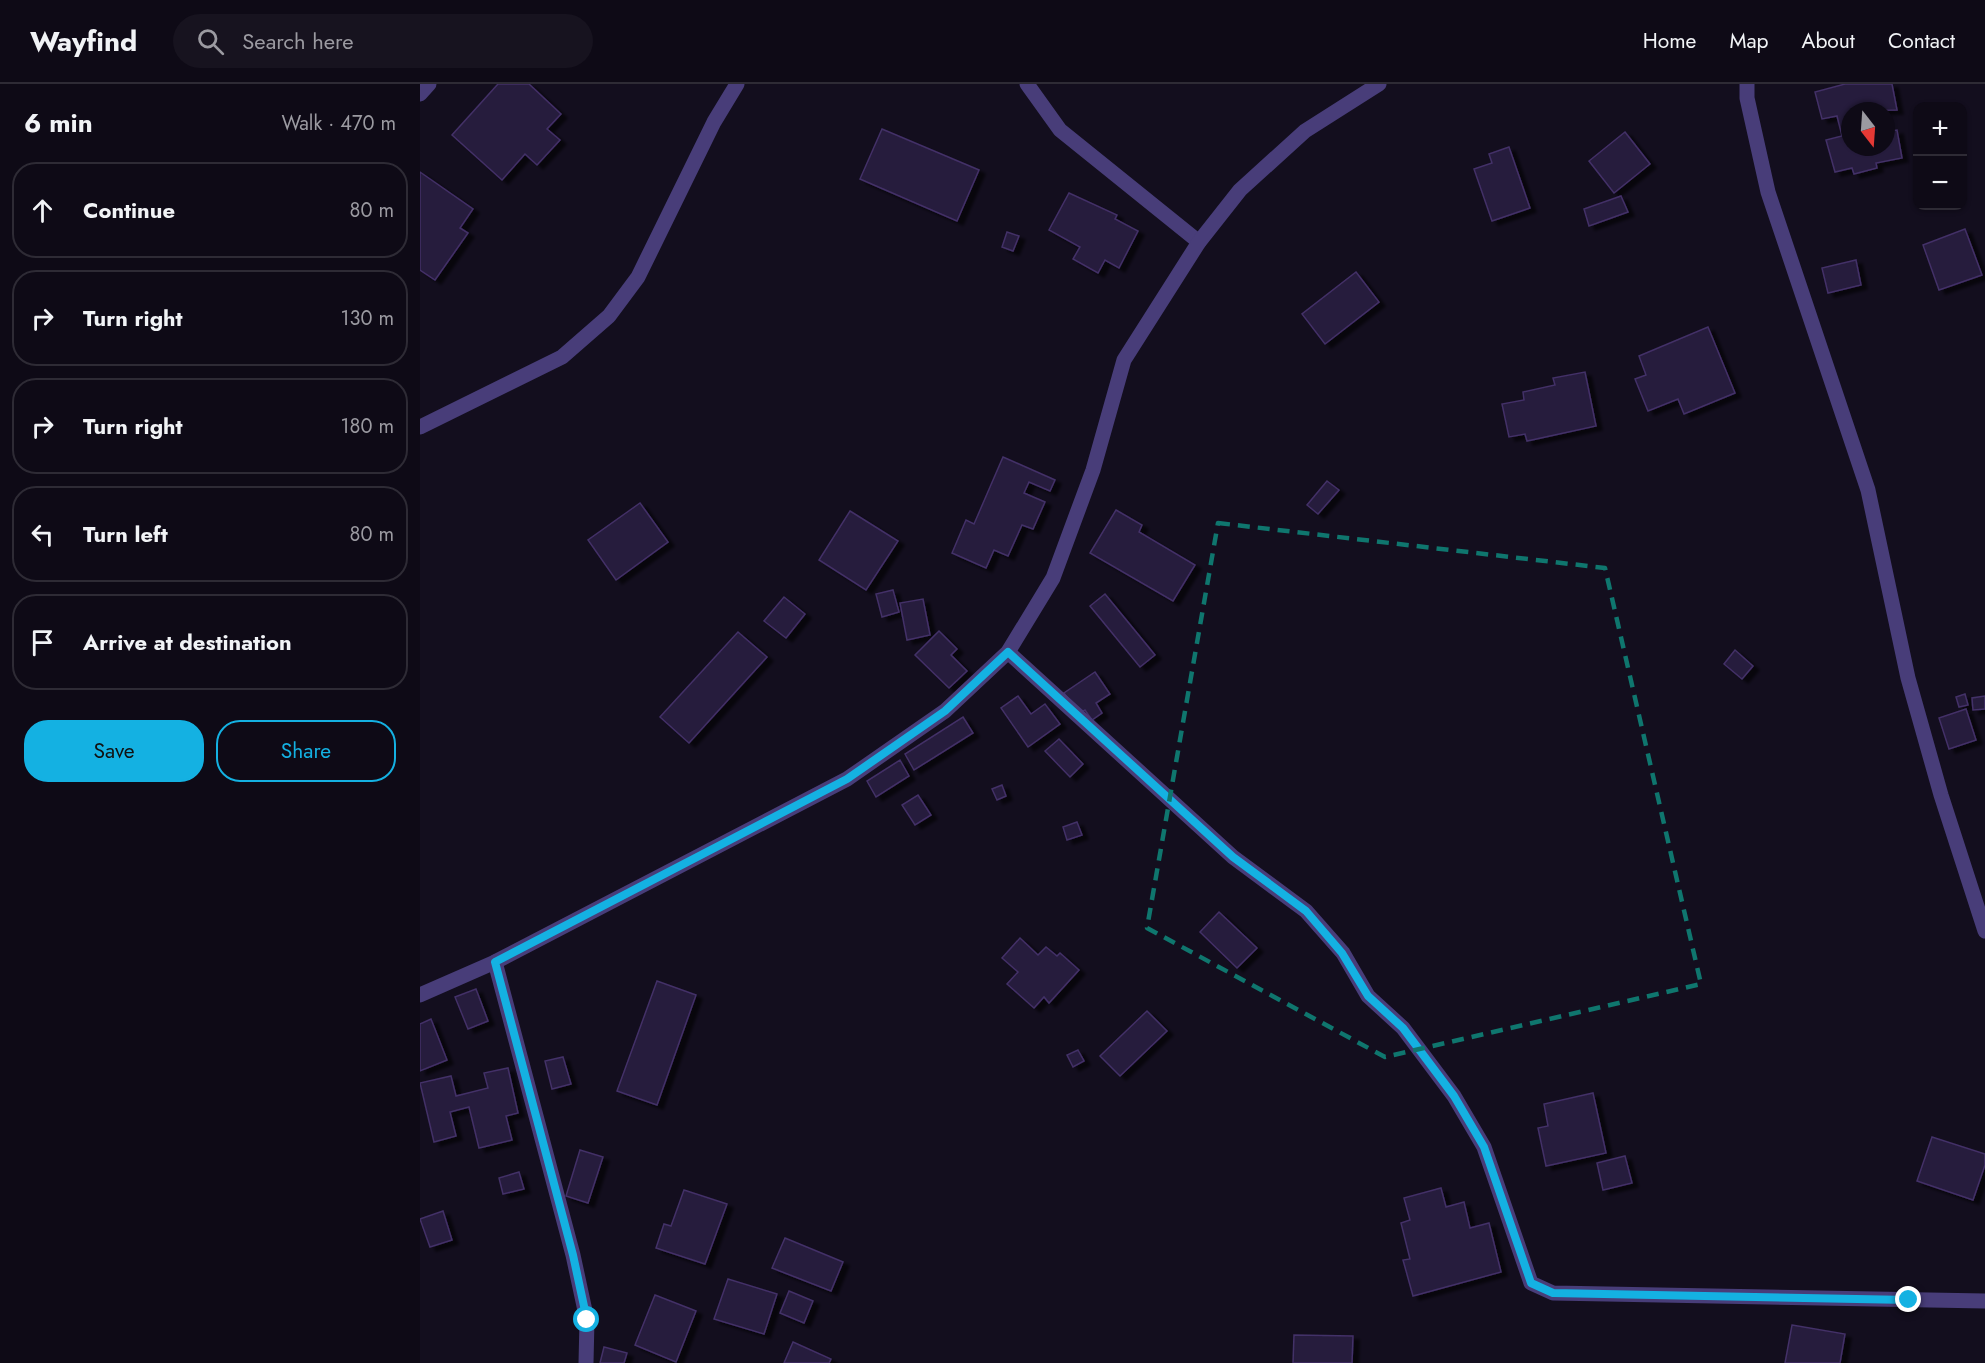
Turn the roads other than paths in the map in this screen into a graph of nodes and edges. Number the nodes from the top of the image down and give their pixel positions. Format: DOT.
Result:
graph roads {
  1 [pos="429,84"];
  2 [pos="737,84"];
  3 [pos="1027,84"];
  4 [pos="1379,84"];
  5 [pos="1747,84"];
  6 [pos="420,94"];
  7 [pos="1199,242"];
  8 [pos="420,427"];
  9 [pos="1008,652"];
  10 [pos="1985,931"];
  11 [pos="495,962"];
  12 [pos="420,995"];
  13 [pos="1985,1301"];
  14 [pos="586,1363"];
  1 -- 6 [label="street"];
  2 -- 8 [label="street"];
  3 -- 7 [label="street"];
  4 -- 7 [label="street"];
  5 -- 10 [label="street"];
  7 -- 9 [label="street"];
  9 -- 11 [label="street"];
  9 -- 13 [label="street"];
  11 -- 12 [label="street"];
  11 -- 14 [label="street"];
}
